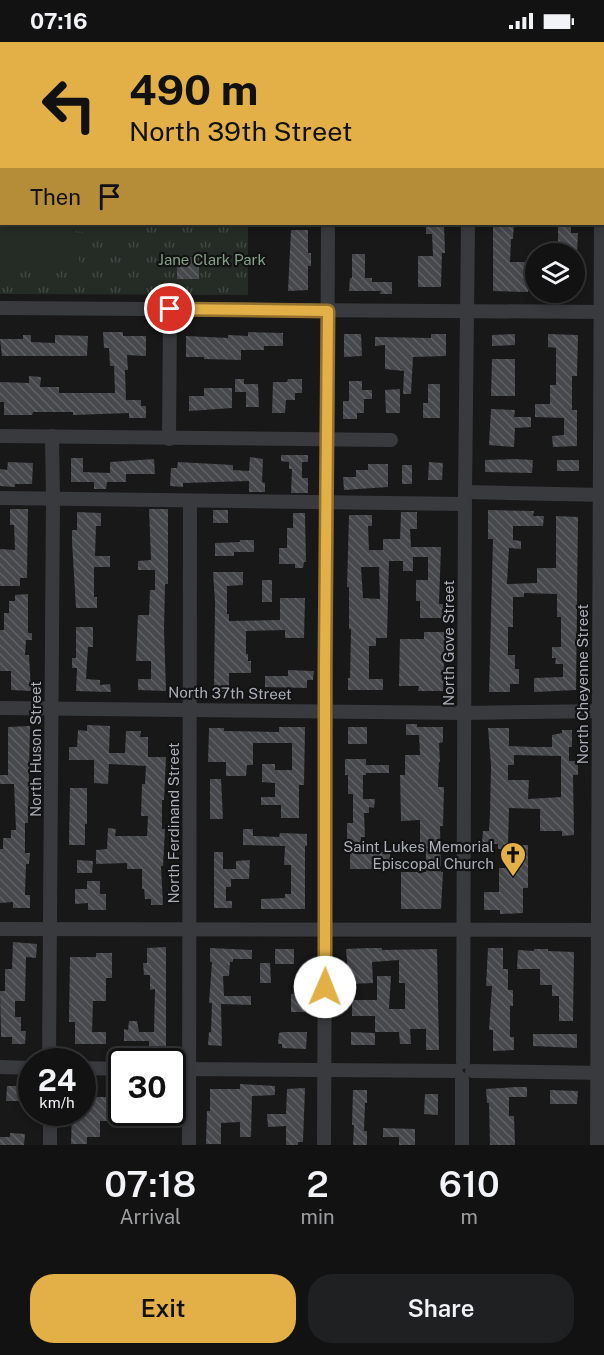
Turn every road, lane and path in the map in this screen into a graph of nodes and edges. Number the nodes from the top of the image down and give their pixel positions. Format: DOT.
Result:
graph roads {
  1 [pos="328,225"];
  2 [pos="468,225"];
  3 [pos="601,225"];
  4 [pos="0,308"];
  5 [pos="170,309"];
  6 [pos="328,311"];
  7 [pos="468,311"];
  8 [pos="603,312"];
  9 [pos="0,436"];
  10 [pos="52,436"];
  11 [pos="169,439"];
  12 [pos="327,439"];
  13 [pos="391,440"];
  14 [pos="602,495"];
  15 [pos="0,498"];
  16 [pos="54,498"];
  17 [pos="465,498"];
  18 [pos="190,501"];
  19 [pos="326,501"];
  20 [pos="0,708"];
  21 [pos="52,708"];
  22 [pos="190,709"];
  23 [pos="325,711"];
  24 [pos="601,711"];
  25 [pos="464,713"];
  26 [pos="0,929"];
  27 [pos="51,929"];
  28 [pos="190,929"];
  29 [pos="326,929"];
  30 [pos="465,930"];
  31 [pos="601,930"];
  32 [pos="49,1048"];
  33 [pos="0,1067"];
  34 [pos="18,1068"];
  35 [pos="189,1069"];
  36 [pos="324,1070"];
  37 [pos="463,1071"];
  38 [pos="600,1073"];
  39 [pos="50,1126"];
  40 [pos="50,1145"];
  41 [pos="189,1145"];
  42 [pos="324,1145"];
  43 [pos="462,1145"];
  44 [pos="597,1145"];
  1 -- 6 [label="street"];
  2 -- 7 [label="street, North Gove Street"];
  3 -- 8 [label="street, North Cheyenne Street"];
  4 -- 5 [label="street"];
  5 -- 6 [label="street"];
  5 -- 11 [label="street"];
  6 -- 7 [label="street"];
  6 -- 12 [label="street"];
  7 -- 8 [label="street"];
  7 -- 17 [label="street, North Gove Street"];
  8 -- 14 [label="street, North Cheyenne Street"];
  9 -- 10 [label="street"];
  10 -- 11 [label="street"];
  10 -- 16 [label="street, North Huson Street"];
  11 -- 12 [label="street"];
  12 -- 13 [label="street"];
  12 -- 19 [label="street"];
  14 -- 17 [label="street"];
  14 -- 24 [label="street, North Cheyenne Street"];
  15 -- 16 [label="street"];
  16 -- 18 [label="street"];
  16 -- 21 [label="street, North Huson Street"];
  17 -- 19 [label="street"];
  17 -- 25 [label="street, North Gove Street"];
  18 -- 19 [label="street"];
  18 -- 22 [label="street, North Ferdinand Street"];
  19 -- 23 [label="street"];
  20 -- 21 [label="street, North 37th Street"];
  21 -- 22 [label="street, North 37th Street"];
  21 -- 27 [label="street, North Huson Street"];
  22 -- 23 [label="street, North 37th Street"];
  22 -- 28 [label="street, North Ferdinand Street"];
  23 -- 25 [label="street, North 37th Street"];
  23 -- 29 [label="street"];
  24 -- 25 [label="street, North 37th Street"];
  24 -- 31 [label="street, North Cheyenne Street"];
  25 -- 30 [label="street, North Gove Street"];
  26 -- 27 [label="street"];
  27 -- 28 [label="street"];
  27 -- 32 [label="street, North Huson Street"];
  28 -- 29 [label="street"];
  28 -- 35 [label="street, North Ferdinand Street"];
  29 -- 30 [label="street"];
  29 -- 36 [label="street"];
  30 -- 31 [label="street"];
  30 -- 37 [label="street, North Gove Street"];
  31 -- 38 [label="street, North Cheyenne Street"];
  33 -- 34 [label="street"];
  35 -- 36 [label="street"];
  35 -- 41 [label="street, North Ferdinand Street"];
  36 -- 37 [label="street"];
  36 -- 42 [label="street"];
  37 -- 38 [label="street"];
  37 -- 43 [label="street, North Gove Street"];
  38 -- 44 [label="street, North Cheyenne Street"];
  39 -- 40 [label="street"];
}
